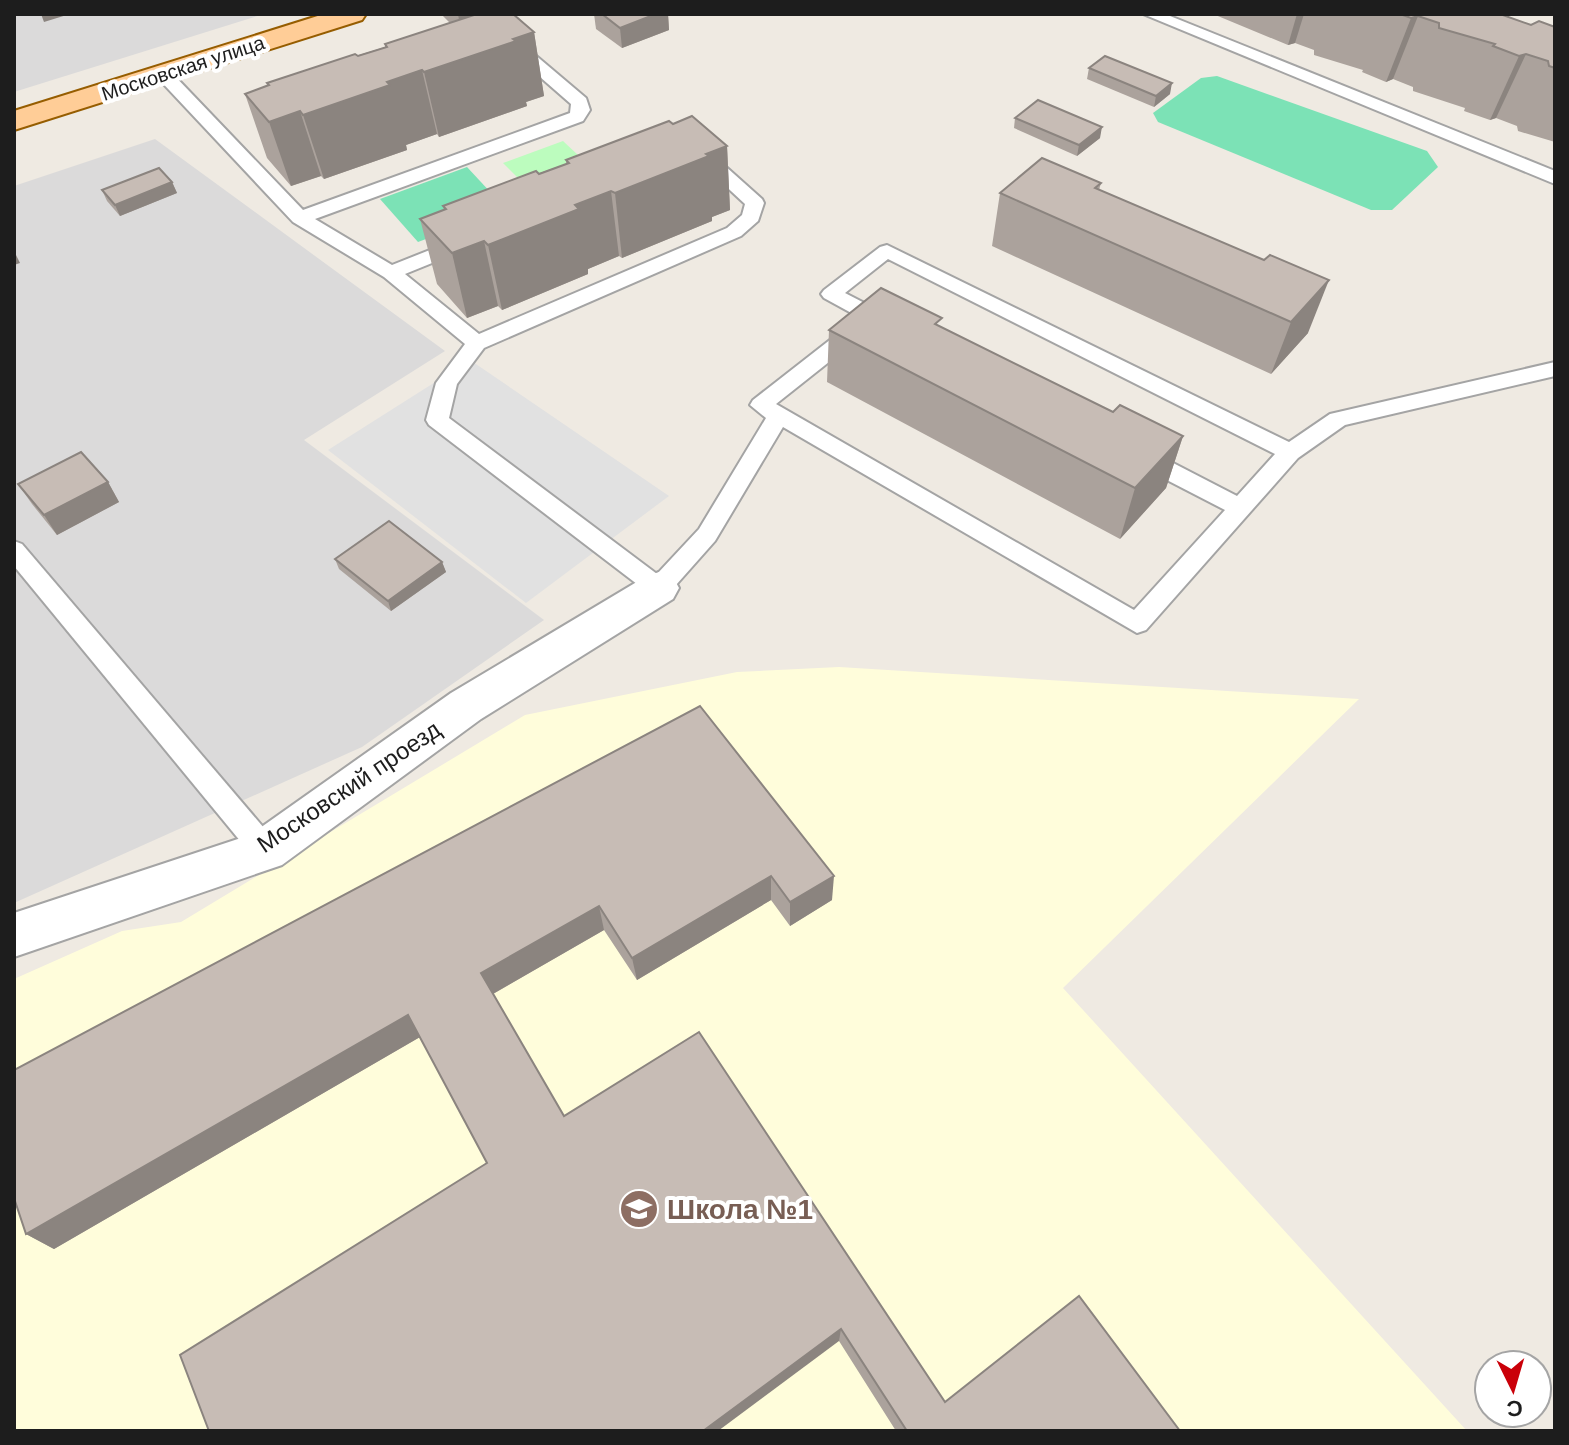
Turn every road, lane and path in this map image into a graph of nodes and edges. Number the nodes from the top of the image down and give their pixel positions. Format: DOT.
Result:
graph roads {
  1 [pos="352,14"];
  2 [pos="1151,14"];
  3 [pos="493,58"];
  4 [pos="163,74"];
  5 [pos="14,121"];
  6 [pos="678,159"];
  7 [pos="1555,178"];
  8 [pos="300,218"];
  9 [pos="478,237"];
  10 [pos="391,273"];
  11 [pos="477,343"];
  12 [pos="1555,369"];
  13 [pos="779,415"];
  14 [pos="1127,449"];
  15 [pos="1290,452"];
  16 [pos="1240,508"];
  17 [pos="14,550"];
  18 [pos="659,588"];
  19 [pos="265,850"];
  20 [pos="14,935"];
  1 -- 4 [label="main road, Московская улица"];
  2 -- 7 [label="lane"];
  3 -- 8 [label="lane"];
  4 -- 5 [label="main road, Московская улица"];
  4 -- 8 [label="lane"];
  6 -- 11 [label="lane"];
  8 -- 10 [label="lane"];
  9 -- 10 [label="lane"];
  10 -- 11 [label="lane"];
  11 -- 18 [label="lane"];
  12 -- 15 [label="lane"];
  13 -- 15 [label="lane"];
  13 -- 16 [label="lane"];
  13 -- 18 [label="lane"];
  14 -- 16 [label="lane"];
  15 -- 16 [label="lane"];
  17 -- 19 [label="lane"];
  18 -- 19 [label="street, Московский проезд"];
  19 -- 20 [label="street, Московский проезд"];
}
